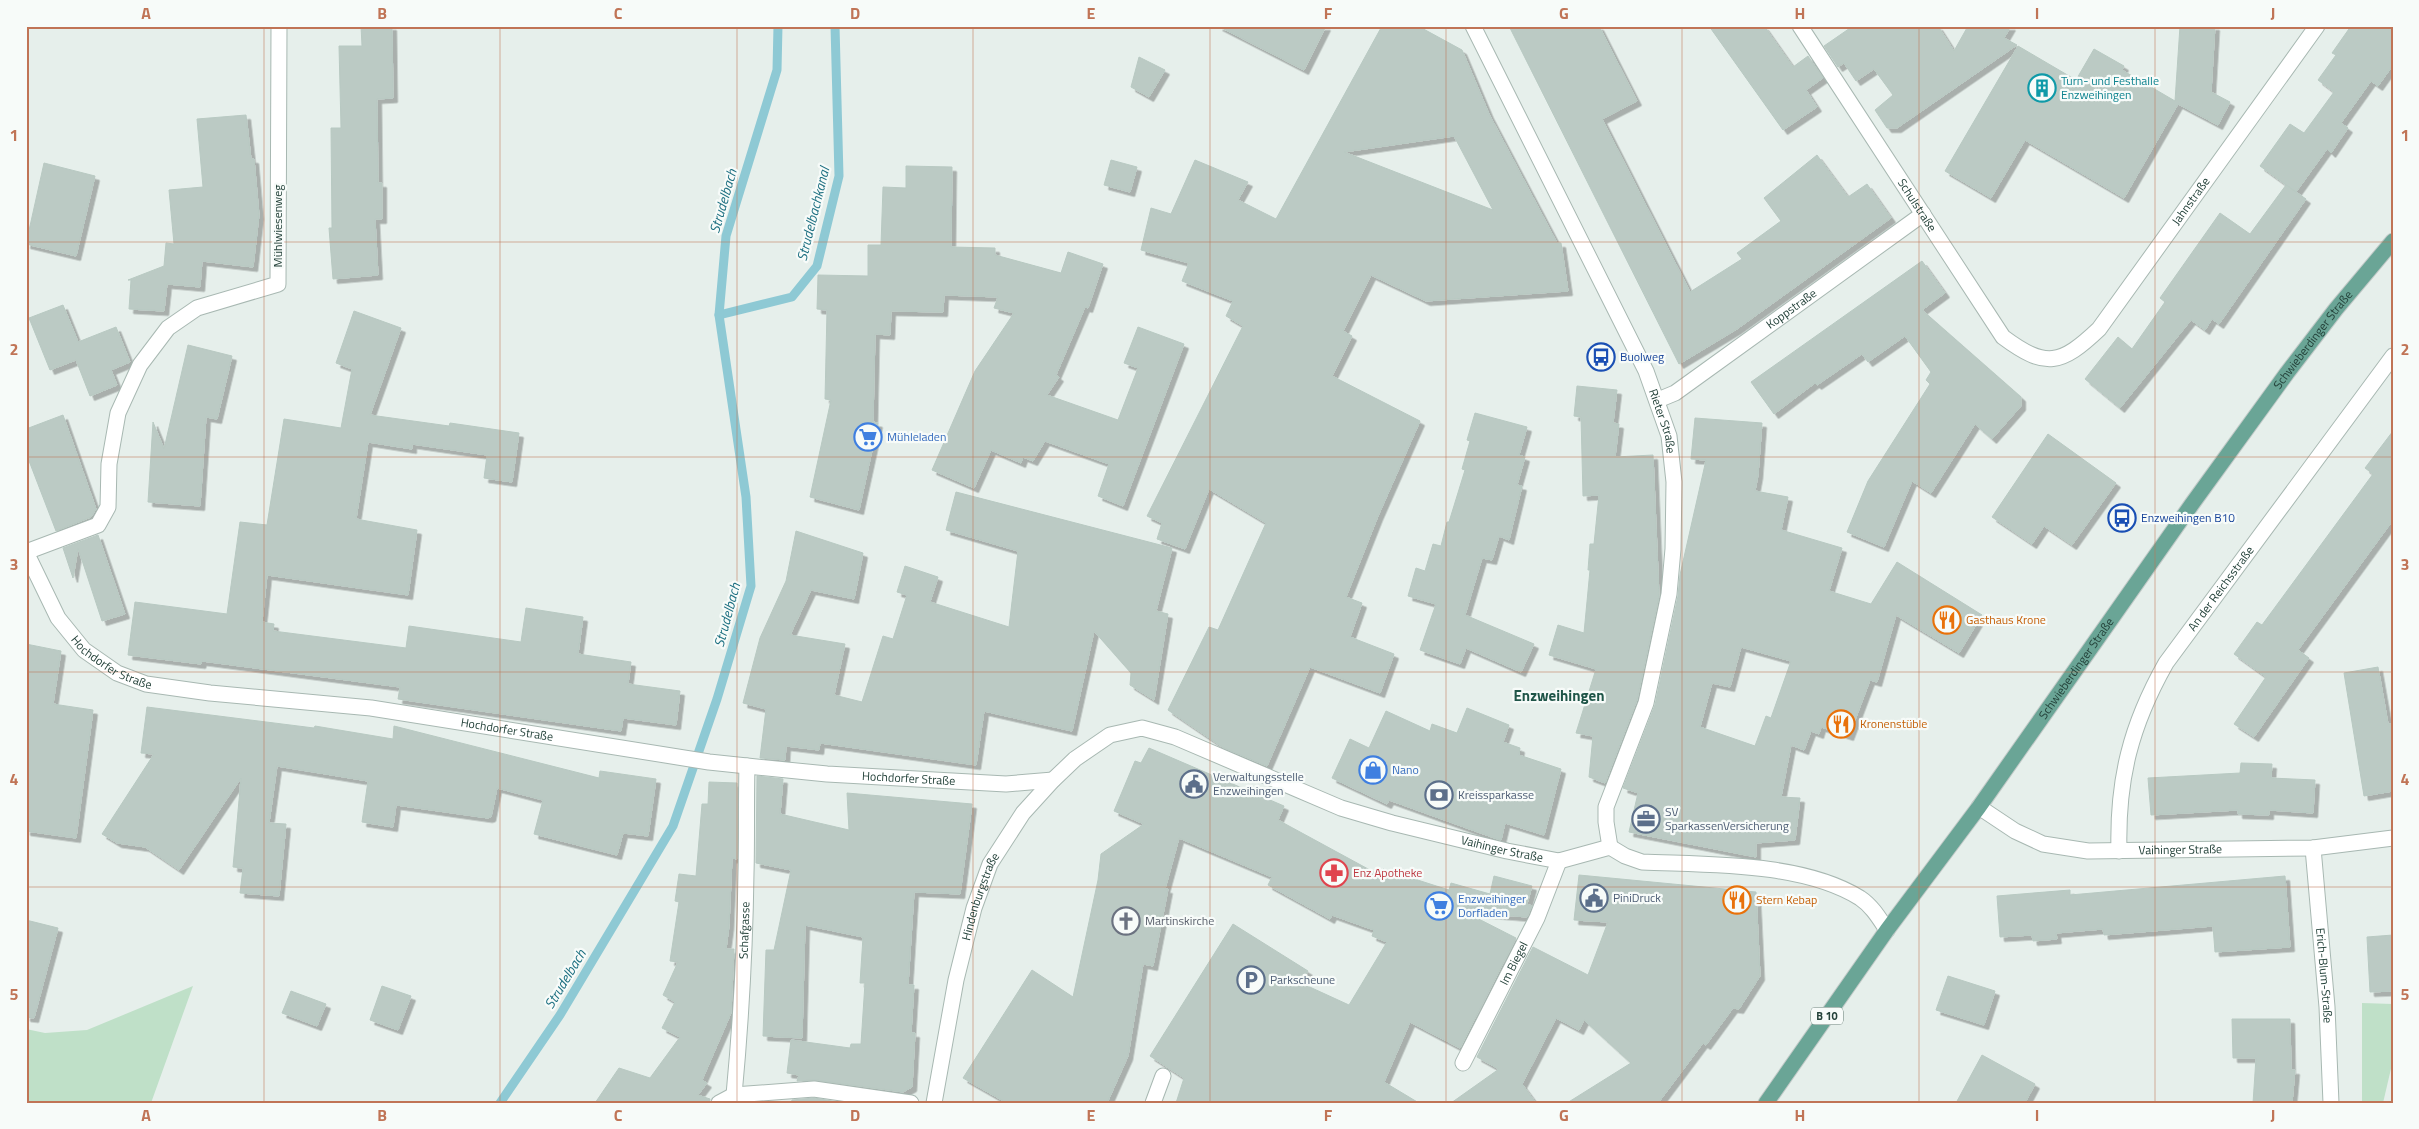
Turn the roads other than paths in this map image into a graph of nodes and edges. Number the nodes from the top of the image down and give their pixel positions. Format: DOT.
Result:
graph roads {
  1 [pos="280,26"];
  2 [pos="1473,26"];
  3 [pos="1800,26"];
  4 [pos="2317,26"];
  5 [pos="1923,214"];
  6 [pos="2393,241"];
  7 [pos="2393,356"];
  8 [pos="2052,360"];
  9 [pos="1658,400"];
  10 [pos="26,552"];
  11 [pos="1110,735"];
  12 [pos="747,766"];
  13 [pos="1053,780"];
  14 [pos="1979,807"];
  15 [pos="2393,838"];
  16 [pos="1610,847"];
  17 [pos="2313,848"];
  18 [pos="2119,851"];
  19 [pos="1559,861"];
  20 [pos="1887,930"];
  21 [pos="1464,1063"];
  22 [pos="1162,1076"];
  23 [pos="734,1095"];
  24 [pos="719,1103"];
  25 [pos="910,1103"];
  26 [pos="934,1103"];
  27 [pos="1153,1103"];
  28 [pos="1766,1103"];
  29 [pos="2331,1103"];
  1 -- 10 [label="street, Mühlwiesenweg"];
  2 -- 9 [label="street, Rieter Straße"];
  3 -- 5 [label="street, Schulstraße"];
  4 -- 8 [label="street, Jahnstraße"];
  5 -- 8 [label="street, Schulstraße"];
  5 -- 9 [label="street, Koppstraße"];
  6 -- 14 [label="main road, Schwieberdinger Straße / B 10"];
  7 -- 18 [label="street, An der Reichsstraße"];
  9 -- 16 [label="street, Rieter Straße"];
  10 -- 12 [label="street, Hochdorfer Straße"];
  11 -- 13 [label="street, Hindenburgstraße"];
  11 -- 19 [label="street, Vaihinger Straße"];
  12 -- 13 [label="street, Hochdorfer Straße"];
  12 -- 23 [label="street, Schafgasse"];
  13 -- 26 [label="street, Hindenburgstraße"];
  14 -- 18 [label="street, Vaihinger Straße"];
  14 -- 20 [label="main road, Schwieberdinger Straße / B 10"];
  15 -- 17 [label="street, Vaihinger Straße"];
  16 -- 19 [label="street, Vaihinger Straße"];
  16 -- 20 [label="street"];
  17 -- 18 [label="street, Vaihinger Straße"];
  17 -- 29 [label="street, Erich-Blum-Straße"];
  19 -- 21 [label="street, Im Biegel"];
  20 -- 28 [label="main road, Schwieberdinger Straße / B 10"];
  22 -- 27 [label="street"];
  23 -- 24 [label="street"];
  23 -- 25 [label="street"];
}
